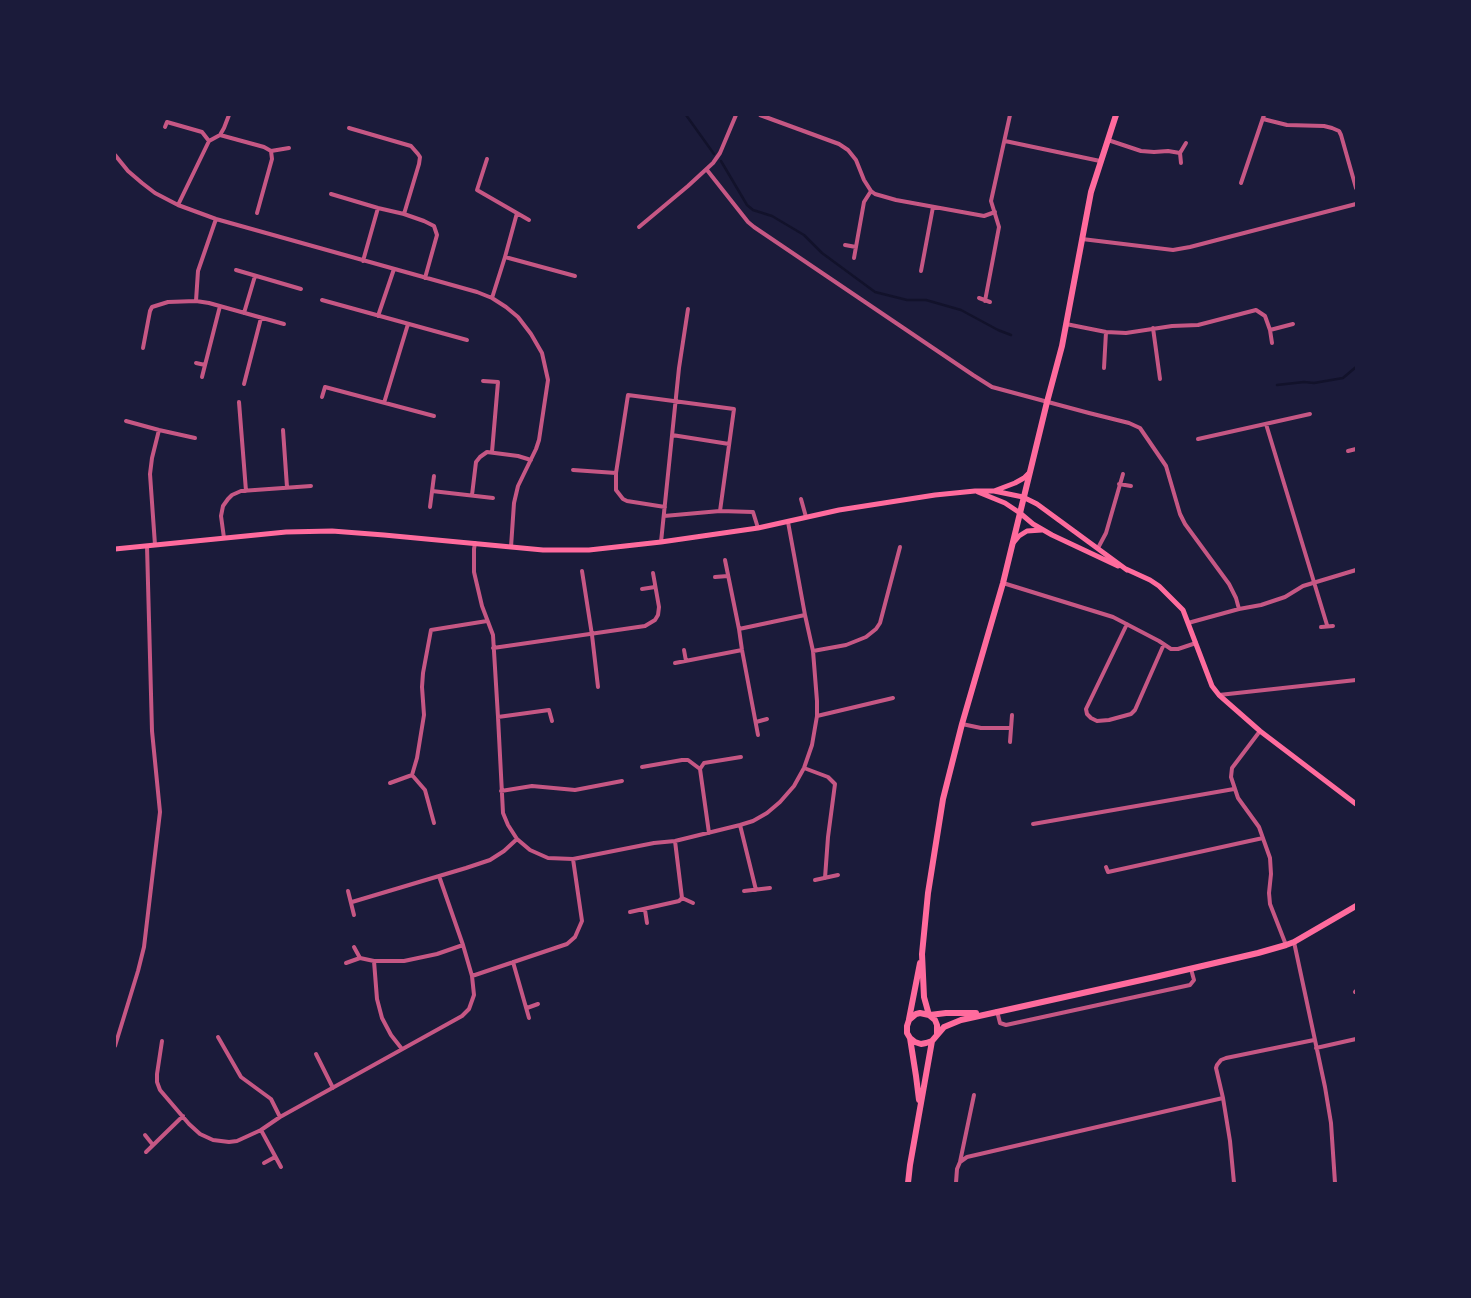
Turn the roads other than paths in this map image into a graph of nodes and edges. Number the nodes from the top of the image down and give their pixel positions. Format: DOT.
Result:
graph roads {
  1 [pos="229,115"];
  2 [pos="736,115"];
  3 [pos="760,115"];
  4 [pos="1010,115"];
  5 [pos="1116,115"];
  6 [pos="1264,117"];
  7 [pos="165,127"];
  8 [pos="350,128"];
  9 [pos="220,134"];
  10 [pos="1108,140"];
  11 [pos="209,141"];
  12 [pos="1005,141"];
  13 [pos="1186,143"];
  14 [pos="289,148"];
  15 [pos="271,151"];
  16 [pos="1180,153"];
  17 [pos="115,155"];
  18 [pos="487,159"];
  19 [pos="1100,161"];
  20 [pos="1181,164"];
  21 [pos="706,170"];
  22 [pos="1241,183"];
  23 [pos="1356,188"];
  24 [pos="870,191"];
  25 [pos="331,194"];
  26 [pos="1356,204"];
  27 [pos="178,205"];
  28 [pos="933,207"];
  29 [pos="378,208"];
  30 [pos="995,212"];
  31 [pos="257,213"];
  32 [pos="517,213"];
  33 [pos="404,214"];
  34 [pos="216,219"];
  35 [pos="529,220"];
  36 [pos="639,227"];
  37 [pos="1082,239"];
  38 [pos="845,244"];
  39 [pos="856,247"];
  40 [pos="505,258"];
  41 [pos="854,258"];
  42 [pos="363,261"];
  43 [pos="394,269"];
  44 [pos="236,270"];
  45 [pos="921,271"];
  46 [pos="255,276"];
  47 [pos="575,276"];
  48 [pos="425,278"];
  49 [pos="301,289"];
  50 [pos="492,298"];
  51 [pos="979,298"];
  52 [pos="322,300"];
  53 [pos="196,301"];
  54 [pos="220,306"];
  55 [pos="688,309"];
  56 [pos="244,313"];
  57 [pos="378,316"];
  58 [pos="261,318"];
  59 [pos="284,324"];
  60 [pos="408,324"];
  61 [pos="1066,324"];
  62 [pos="1293,324"];
  63 [pos="1153,328"];
  64 [pos="1270,330"];
  65 [pos="1106,332"];
  66 [pos="467,340"];
  67 [pos="1272,343"];
  68 [pos="143,348"];
  69 [pos="196,363"];
  70 [pos="205,365"];
  71 [pos="1104,368"];
  72 [pos="202,377"];
  73 [pos="1160,379"];
  74 [pos="483,380"];
  75 [pos="244,384"];
  76 [pos="322,397"];
  77 [pos="239,402"];
  78 [pos="676,402"];
  79 [pos="1047,402"];
  80 [pos="384,403"];
  81 [pos="1310,414"];
  82 [pos="434,416"];
  83 [pos="126,421"];
  84 [pos="1266,424"];
  85 [pos="159,430"];
  86 [pos="283,430"];
  87 [pos="672,435"];
  88 [pos="195,438"];
  89 [pos="1198,439"];
  90 [pos="729,444"];
  91 [pos="1356,450"];
  92 [pos="1348,451"];
  93 [pos="492,452"];
  94 [pos="531,460"];
  95 [pos="573,470"];
  96 [pos="1031,470"];
  97 [pos="616,473"];
  98 [pos="1123,474"];
  99 [pos="434,476"];
  100 [pos="1119,484"];
  101 [pos="311,486"];
  102 [pos="1131,486"];
  103 [pos="287,488"];
  104 [pos="246,491"];
  105 [pos="975,491"];
  106 [pos="432,492"];
  107 [pos="994,492"];
  108 [pos="472,495"];
  109 [pos="1023,497"];
  110 [pos="493,498"];
  111 [pos="801,500"];
  112 [pos="430,507"];
  113 [pos="665,507"];
  114 [pos="720,511"];
  115 [pos="1020,513"];
  116 [pos="664,516"];
  117 [pos="806,517"];
  118 [pos="788,522"];
  119 [pos="758,528"];
  120 [pos="1044,531"];
  121 [pos="224,538"];
  122 [pos="661,542"];
  123 [pos="475,543"];
  124 [pos="1013,543"];
  125 [pos="154,545"];
  126 [pos="147,546"];
  127 [pos="511,547"];
  128 [pos="900,547"];
  129 [pos="1098,548"];
  130 [pos="115,549"];
  131 [pos="725,560"];
  132 [pos="1127,570"];
  133 [pos="1356,570"];
  134 [pos="582,571"];
  135 [pos="653,574"];
  136 [pos="728,576"];
  137 [pos="715,577"];
  138 [pos="1314,582"];
  139 [pos="1003,583"];
  140 [pos="655,587"];
  141 [pos="642,589"];
  142 [pos="1240,610"];
  143 [pos="805,615"];
  144 [pos="487,621"];
  145 [pos="1188,623"];
  146 [pos="1127,624"];
  147 [pos="1327,626"];
  148 [pos="1333,626"];
  149 [pos="1321,627"];
  150 [pos="739,629"];
  151 [pos="592,635"];
  152 [pos="1196,643"];
  153 [pos="1164,644"];
  154 [pos="493,648"];
  155 [pos="684,650"];
  156 [pos="742,650"];
  157 [pos="813,651"];
  158 [pos="686,661"];
  159 [pos="675,662"];
  160 [pos="1356,680"];
  161 [pos="598,687"];
  162 [pos="1219,695"];
  163 [pos="893,698"];
  164 [pos="1012,715"];
  165 [pos="817,716"];
  166 [pos="498,717"];
  167 [pos="768,720"];
  168 [pos="552,721"];
  169 [pos="756,722"];
  170 [pos="962,724"];
  171 [pos="1011,728"];
  172 [pos="1260,731"];
  173 [pos="758,735"];
  174 [pos="1010,742"];
  175 [pos="741,757"];
  176 [pos="642,767"];
  177 [pos="804,768"];
  178 [pos="700,769"];
  179 [pos="412,775"];
  180 [pos="622,781"];
  181 [pos="390,783"];
  182 [pos="1234,789"];
  183 [pos="501,791"];
  184 [pos="1356,804"];
  185 [pos="434,823"];
  186 [pos="1033,824"];
  187 [pos="740,826"];
  188 [pos="709,833"];
  189 [pos="1263,838"];
  190 [pos="517,839"];
  191 [pos="675,841"];
  192 [pos="573,859"];
  193 [pos="1107,872"];
  194 [pos="838,875"];
  195 [pos="439,876"];
  196 [pos="825,878"];
  197 [pos="815,880"];
  198 [pos="770,888"];
  199 [pos="756,890"];
  200 [pos="348,891"];
  201 [pos="744,891"];
  202 [pos="682,898"];
  203 [pos="352,902"];
  204 [pos="693,903"];
  205 [pos="1356,906"];
  206 [pos="645,910"];
  207 [pos="630,912"];
  208 [pos="354,915"];
  209 [pos="647,923"];
  210 [pos="1294,942"];
  211 [pos="463,945"];
  212 [pos="1286,945"];
  213 [pos="354,947"];
  214 [pos="922,954"];
  215 [pos="360,958"];
  216 [pos="374,961"];
  217 [pos="513,962"];
  218 [pos="346,963"];
  219 [pos="1192,969"];
  220 [pos="472,976"];
  221 [pos="538,1004"];
  222 [pos="527,1008"];
  223 [pos="997,1011"];
  224 [pos="989,1013"];
  225 [pos="930,1015"];
  226 [pos="529,1018"];
  227 [pos="909,1020"];
  228 [pos="937,1034"];
  229 [pos="218,1038"];
  230 [pos="910,1038"];
  231 [pos="1356,1038"];
  232 [pos="1314,1040"];
  233 [pos="162,1041"];
  234 [pos="932,1041"];
  235 [pos="115,1046"];
  236 [pos="1316,1048"];
  237 [pos="402,1050"];
  238 [pos="316,1054"];
  239 [pos="333,1088"];
  240 [pos="974,1095"];
  241 [pos="1223,1098"];
  242 [pos="919,1109"];
  243 [pos="183,1116"];
  244 [pos="280,1117"];
  245 [pos="261,1130"];
  246 [pos="144,1135"];
  247 [pos="153,1144"];
  248 [pos="146,1152"];
  249 [pos="275,1157"];
  250 [pos="960,1162"];
  251 [pos="264,1163"];
  252 [pos="281,1167"];
  253 [pos="908,1183"];
  254 [pos="956,1183"];
  255 [pos="1234,1183"];
  256 [pos="1335,1183"];
  1 -- 9 [label="street"];
  2 -- 21 [label="street"];
  3 -- 24 [label="street"];
  4 -- 12 [label="street"];
  5 -- 10 [label="highway"];
  6 -- 22 [label="street"];
  6 -- 23 [label="street"];
  7 -- 11 [label="street"];
  8 -- 33 [label="street"];
  9 -- 11 [label="street"];
  9 -- 15 [label="street"];
  10 -- 16 [label="street"];
  10 -- 19 [label="highway"];
  11 -- 27 [label="street"];
  12 -- 19 [label="street"];
  12 -- 30 [label="street"];
  13 -- 16 [label="street"];
  14 -- 15 [label="street"];
  15 -- 31 [label="street"];
  16 -- 20 [label="street"];
  17 -- 27 [label="street"];
  18 -- 32 [label="street"];
  19 -- 37 [label="highway"];
  21 -- 36 [label="street"];
  21 -- 79 [label="street"];
  24 -- 28 [label="street"];
  24 -- 39 [label="street"];
  25 -- 29 [label="street"];
  26 -- 37 [label="street"];
  27 -- 34 [label="street"];
  28 -- 30 [label="street"];
  28 -- 45 [label="street"];
  29 -- 33 [label="street"];
  29 -- 42 [label="street"];
  30 -- 51 [label="street"];
  32 -- 35 [label="street"];
  32 -- 40 [label="street"];
  33 -- 48 [label="street"];
  34 -- 42 [label="street"];
  34 -- 53 [label="street"];
  37 -- 61 [label="highway"];
  38 -- 39 [label="street"];
  39 -- 41 [label="street"];
  40 -- 47 [label="street"];
  40 -- 50 [label="street"];
  42 -- 43 [label="street"];
  43 -- 48 [label="street"];
  43 -- 57 [label="street"];
  44 -- 46 [label="street"];
  46 -- 49 [label="street"];
  46 -- 56 [label="street"];
  48 -- 50 [label="street"];
  50 -- 94 [label="street"];
  52 -- 57 [label="street"];
  53 -- 54 [label="street"];
  53 -- 68 [label="street"];
  54 -- 56 [label="street"];
  54 -- 70 [label="street"];
  55 -- 78 [label="street"];
  56 -- 58 [label="street"];
  57 -- 60 [label="street"];
  58 -- 59 [label="street"];
  58 -- 75 [label="street"];
  60 -- 66 [label="street"];
  60 -- 80 [label="street"];
  61 -- 65 [label="street"];
  61 -- 79 [label="highway"];
  62 -- 64 [label="street"];
  63 -- 64 [label="street"];
  63 -- 65 [label="street"];
  63 -- 73 [label="street"];
  64 -- 67 [label="street"];
  65 -- 71 [label="street"];
  69 -- 70 [label="street"];
  70 -- 72 [label="street"];
  74 -- 93 [label="street"];
  76 -- 80 [label="street"];
  77 -- 104 [label="street"];
  78 -- 87 [label="street"];
  78 -- 90 [label="street"];
  78 -- 97 [label="street"];
  79 -- 96 [label="highway"];
  79 -- 142 [label="street"];
  80 -- 82 [label="street"];
  81 -- 84 [label="street"];
  83 -- 85 [label="street"];
  84 -- 89 [label="street"];
  84 -- 138 [label="street"];
  85 -- 88 [label="street"];
  85 -- 125 [label="street"];
  86 -- 103 [label="street"];
  87 -- 90 [label="street"];
  87 -- 113 [label="street"];
  90 -- 114 [label="street"];
  91 -- 92 [label="street"];
  93 -- 94 [label="street"];
  93 -- 108 [label="street"];
  94 -- 127 [label="street"];
  95 -- 97 [label="street"];
  96 -- 107 [label="main road"];
  96 -- 109 [label="highway"];
  97 -- 113 [label="street"];
  98 -- 100 [label="street"];
  99 -- 106 [label="street"];
  100 -- 102 [label="street"];
  100 -- 129 [label="street"];
  101 -- 103 [label="street"];
  103 -- 104 [label="street"];
  104 -- 121 [label="street"];
  105 -- 107 [label="main road"];
  105 -- 115 [label="main road"];
  105 -- 117 [label="main road"];
  106 -- 108 [label="street"];
  106 -- 112 [label="street"];
  107 -- 109 [label="main road"];
  108 -- 110 [label="street"];
  109 -- 115 [label="highway"];
  109 -- 129 [label="main road"];
  111 -- 117 [label="street"];
  113 -- 116 [label="street"];
  114 -- 116 [label="street"];
  114 -- 119 [label="street"];
  115 -- 120 [label="main road"];
  115 -- 124 [label="highway"];
  116 -- 122 [label="street"];
  117 -- 118 [label="main road"];
  118 -- 119 [label="main road"];
  118 -- 143 [label="street"];
  119 -- 122 [label="main road"];
  120 -- 124 [label="main road"];
  120 -- 132 [label="main road"];
  121 -- 123 [label="main road"];
  121 -- 125 [label="main road"];
  122 -- 127 [label="main road"];
  123 -- 127 [label="main road"];
  123 -- 144 [label="street"];
  124 -- 139 [label="highway"];
  125 -- 126 [label="main road"];
  126 -- 130 [label="main road"];
  126 -- 235 [label="street"];
  128 -- 157 [label="street"];
  129 -- 132 [label="main road"];
  131 -- 136 [label="street"];
  132 -- 145 [label="main road"];
  133 -- 138 [label="street"];
  134 -- 151 [label="street"];
  135 -- 140 [label="street"];
  136 -- 137 [label="street"];
  136 -- 150 [label="street"];
  138 -- 142 [label="street"];
  138 -- 147 [label="street"];
  139 -- 146 [label="street"];
  139 -- 170 [label="highway"];
  140 -- 141 [label="street"];
  140 -- 151 [label="street"];
  142 -- 145 [label="street"];
  143 -- 150 [label="street"];
  143 -- 157 [label="street"];
  144 -- 154 [label="street"];
  144 -- 179 [label="street"];
  145 -- 152 [label="main road"];
  146 -- 153 [label="street"];
  146 -- 153 [label="street"];
  147 -- 148 [label="street"];
  147 -- 149 [label="street"];
  150 -- 156 [label="street"];
  151 -- 154 [label="street"];
  151 -- 161 [label="street"];
  152 -- 153 [label="street"];
  152 -- 162 [label="main road"];
  154 -- 166 [label="street"];
  155 -- 158 [label="street"];
  156 -- 158 [label="street"];
  156 -- 169 [label="street"];
  157 -- 165 [label="street"];
  158 -- 159 [label="street"];
  160 -- 162 [label="street"];
  162 -- 172 [label="main road"];
  163 -- 165 [label="street"];
  164 -- 171 [label="street"];
  165 -- 177 [label="street"];
  166 -- 168 [label="street"];
  166 -- 183 [label="street"];
  167 -- 169 [label="street"];
  169 -- 173 [label="street"];
  170 -- 171 [label="street"];
  170 -- 214 [label="highway"];
  171 -- 174 [label="street"];
  172 -- 182 [label="street"];
  172 -- 184 [label="main road"];
  175 -- 178 [label="street"];
  176 -- 178 [label="street"];
  177 -- 187 [label="street"];
  177 -- 196 [label="street"];
  178 -- 188 [label="street"];
  179 -- 181 [label="street"];
  179 -- 185 [label="street"];
  180 -- 183 [label="street"];
  182 -- 186 [label="street"];
  182 -- 189 [label="street"];
  183 -- 190 [label="street"];
  187 -- 188 [label="street"];
  187 -- 199 [label="street"];
  188 -- 191 [label="street"];
  189 -- 193 [label="street"];
  189 -- 212 [label="street"];
  190 -- 192 [label="street"];
  190 -- 195 [label="street"];
  191 -- 192 [label="street"];
  191 -- 202 [label="street"];
  192 -- 217 [label="street"];
  194 -- 196 [label="street"];
  195 -- 203 [label="street"];
  195 -- 211 [label="street"];
  196 -- 197 [label="street"];
  198 -- 199 [label="street"];
  199 -- 201 [label="street"];
  200 -- 203 [label="street"];
  202 -- 204 [label="street"];
  202 -- 206 [label="street"];
  203 -- 208 [label="street"];
  205 -- 210 [label="highway"];
  206 -- 207 [label="street"];
  206 -- 209 [label="street"];
  210 -- 212 [label="highway"];
  210 -- 232 [label="street"];
  211 -- 216 [label="street"];
  211 -- 220 [label="street"];
  212 -- 219 [label="highway"];
  213 -- 215 [label="street"];
  214 -- 225 [label="highway"];
  214 -- 227 [label="highway"];
  215 -- 216 [label="street"];
  215 -- 218 [label="street"];
  216 -- 237 [label="street"];
  217 -- 220 [label="street"];
  217 -- 222 [label="street"];
  219 -- 223 [label="highway"];
  219 -- 223 [label="street"];
  220 -- 237 [label="street"];
  221 -- 222 [label="street"];
  222 -- 226 [label="street"];
  223 -- 224 [label="highway"];
  224 -- 225 [label="highway"];
  224 -- 228 [label="highway"];
  225 -- 227 [label="highway"];
  225 -- 228 [label="highway"];
  227 -- 230 [label="highway"];
  228 -- 234 [label="highway"];
  229 -- 244 [label="street"];
  230 -- 234 [label="highway"];
  230 -- 242 [label="highway"];
  231 -- 236 [label="street"];
  232 -- 236 [label="street"];
  232 -- 241 [label="street"];
  233 -- 243 [label="street"];
  234 -- 242 [label="highway"];
  236 -- 256 [label="street"];
  237 -- 239 [label="street"];
  238 -- 239 [label="street"];
  239 -- 244 [label="street"];
  240 -- 250 [label="street"];
  241 -- 250 [label="street"];
  241 -- 255 [label="street"];
  242 -- 253 [label="highway"];
  243 -- 245 [label="street"];
  243 -- 247 [label="street"];
  244 -- 245 [label="street"];
  245 -- 249 [label="street"];
  246 -- 247 [label="street"];
  247 -- 248 [label="street"];
  249 -- 251 [label="street"];
  249 -- 252 [label="street"];
  250 -- 254 [label="street"];
}
